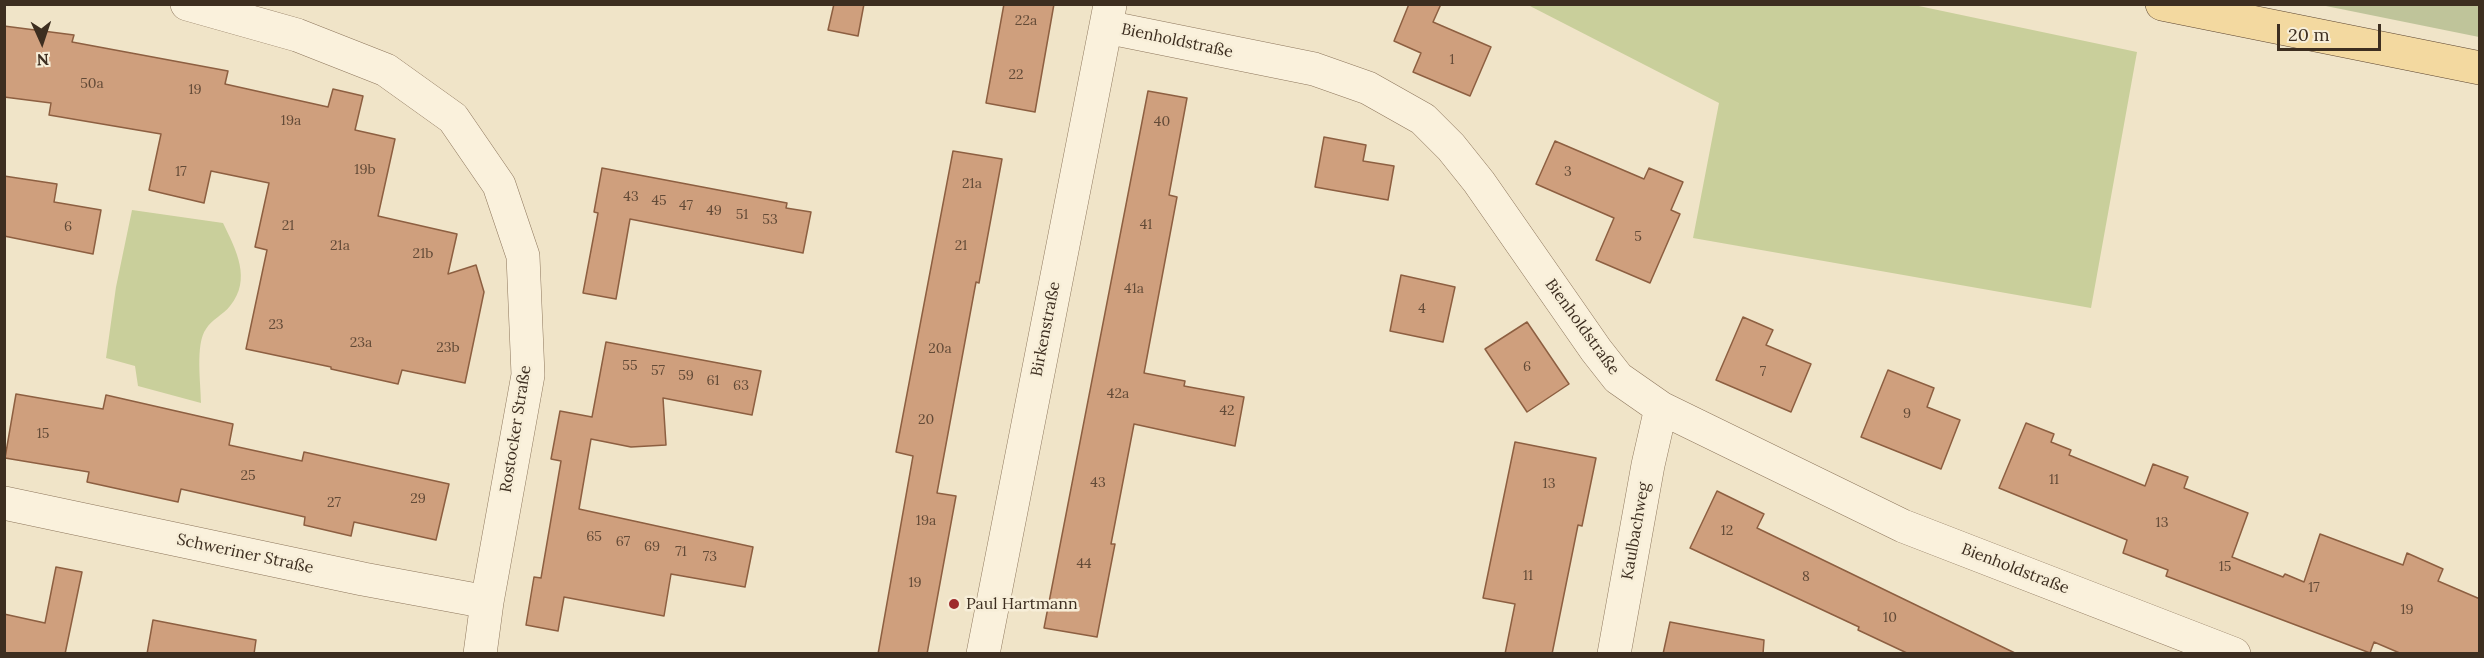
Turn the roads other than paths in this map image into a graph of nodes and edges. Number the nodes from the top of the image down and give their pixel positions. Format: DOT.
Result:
graph roads {
  1 [pos="187,4"];
  2 [pos="2162,4"];
  3 [pos="1108,16"];
  4 [pos="2480,68"];
  5 [pos="1660,408"];
  6 [pos="4,503"];
  7 [pos="487,602"];
  8 [pos="2173,643"];
  9 [pos="480,654"];
  10 [pos="983,654"];
  11 [pos="1614,654"];
  12 [pos="2234,654"];
  1 -- 7 [label="street, Rostocker Straße"];
  2 -- 4 [label="main road"];
  3 -- 5 [label="street, Bienholdstraße"];
  3 -- 10 [label="street, Birkenstraße"];
  5 -- 8 [label="street, Bienholdstraße"];
  5 -- 11 [label="street, Kaulbachweg"];
  6 -- 7 [label="street, Schweriner Straße"];
  7 -- 9 [label="street, Rostocker Straße"];
  8 -- 12 [label="street, Bienholdstraße"];
}
